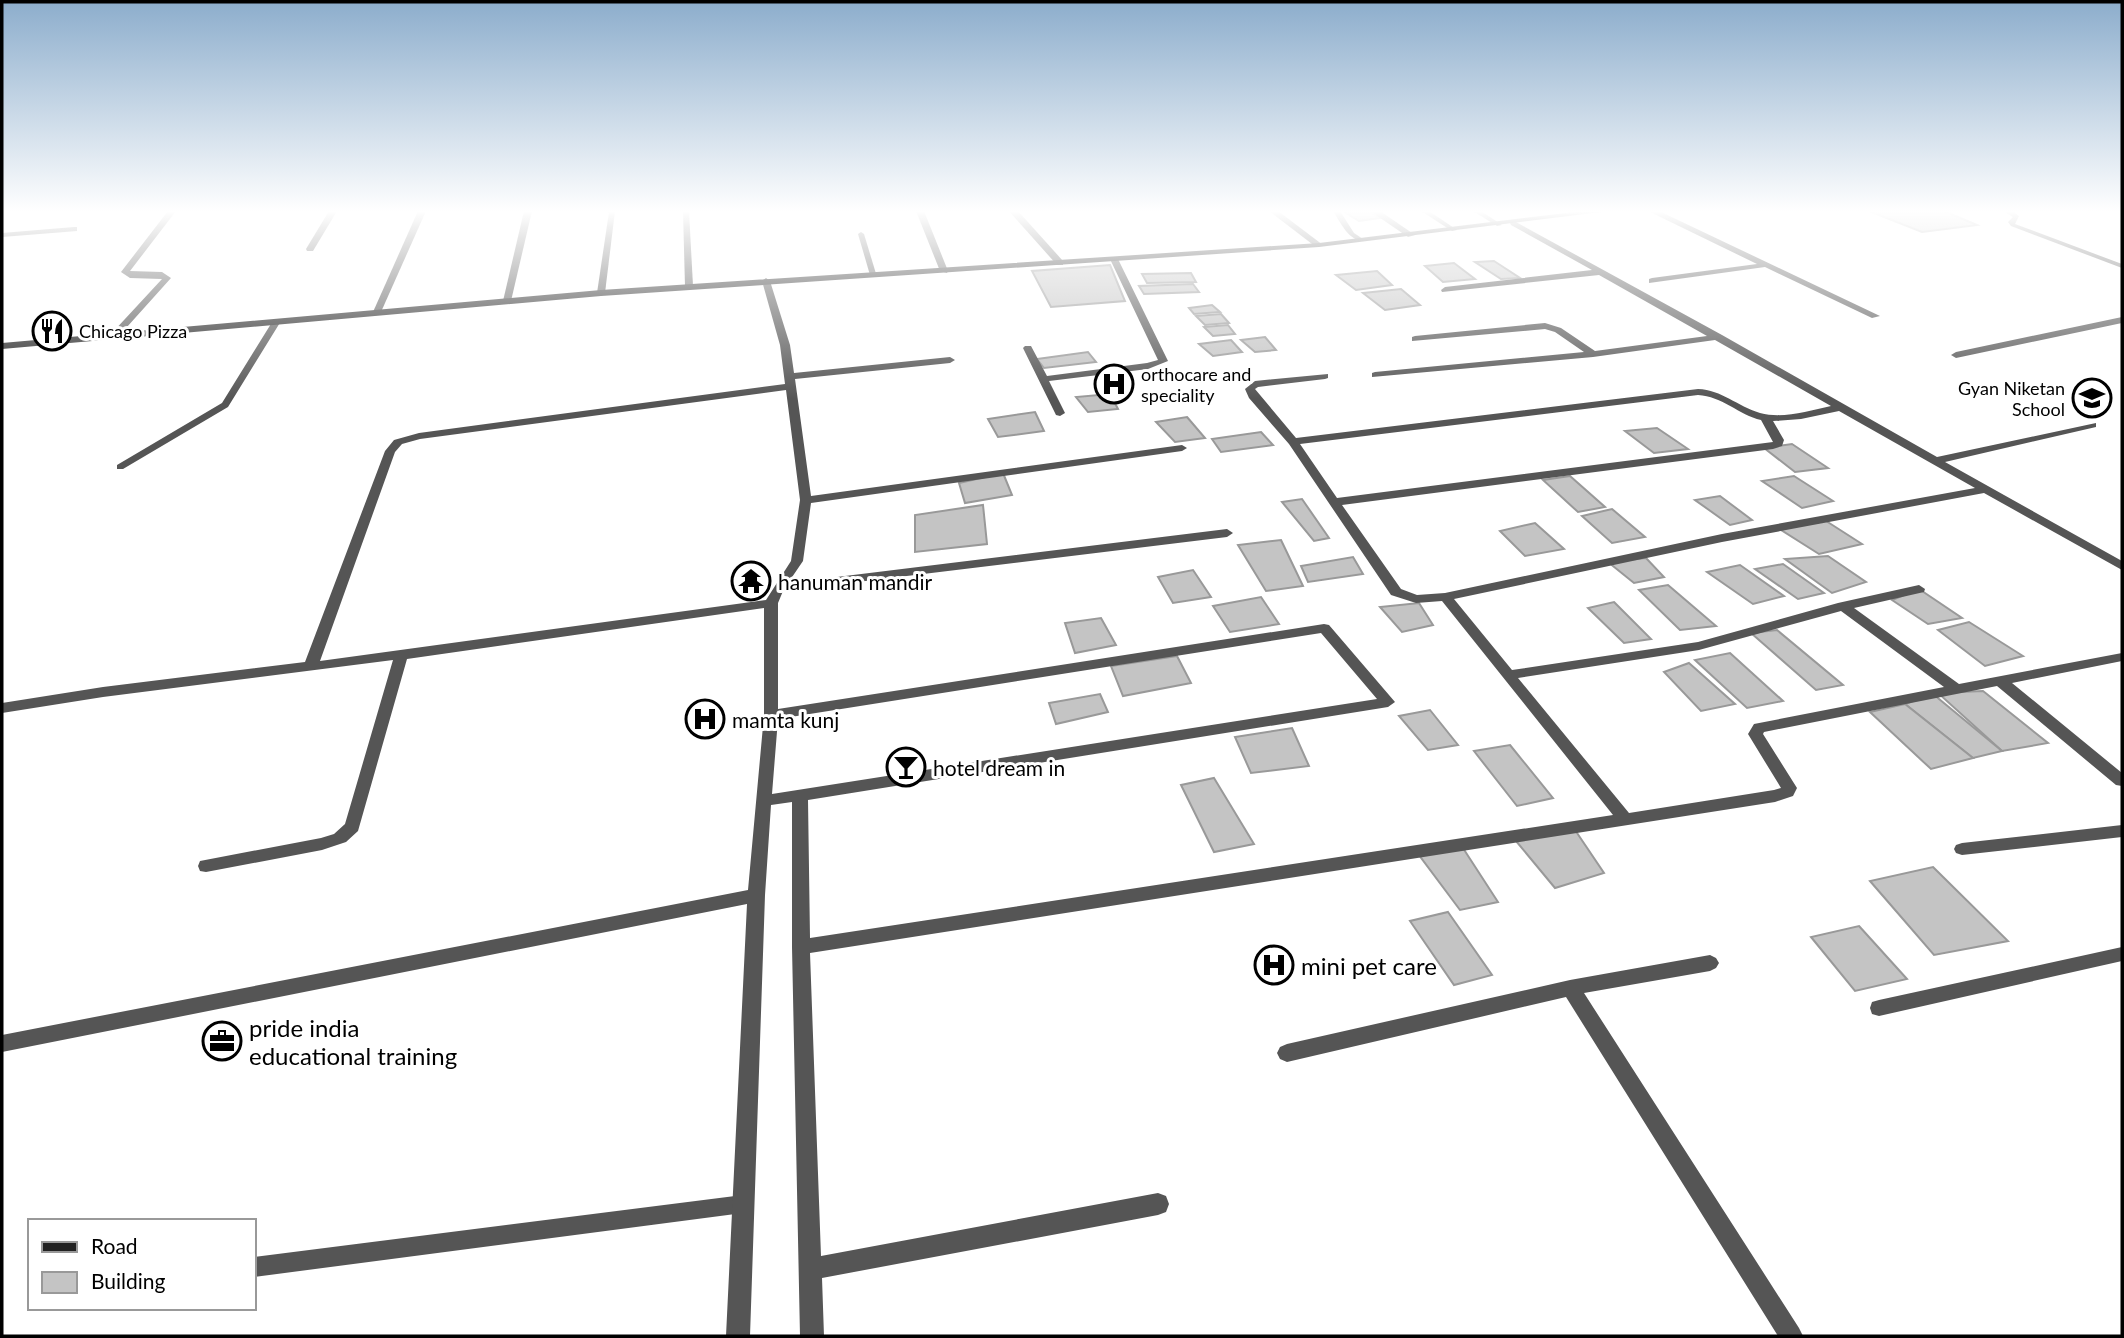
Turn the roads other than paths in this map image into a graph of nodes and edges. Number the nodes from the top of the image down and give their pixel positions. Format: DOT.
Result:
graph roads {
  1 [pos="127,273"];
  2 [pos="394,273"];
  3 [pos="513,273"];
  4 [pos="604,273"];
  5 [pos="688,273"];
  6 [pos="846,273"];
  7 [pos="1121,273"];
  8 [pos="1489,273"];
  9 [pos="1588,273"];
  10 [pos="1603,273"];
  11 [pos="1706,273"];
  12 [pos="1784,273"];
  13 [pos="766,281"];
  14 [pos="1652,281"];
  15 [pos="1502,284"];
  16 [pos="689,286"];
  17 [pos="1446,290"];
  18 [pos="601,293"];
  19 [pos="507,301"];
  20 [pos="377,312"];
  21 [pos="1875,316"];
  22 [pos="2122,320"];
  23 [pos="277,321"];
  24 [pos="116,335"];
  25 [pos="1719,337"];
  26 [pos="1415,339"];
  27 [pos="2,346"];
  28 [pos="1028,348"];
  29 [pos="1593,354"];
  30 [pos="1956,355"];
  31 [pos="950,360"];
  32 [pos="1375,375"];
  33 [pos="1325,376"];
  34 [pos="1043,379"];
  35 [pos="791,381"];
  36 [pos="1842,407"];
  37 [pos="1060,413"];
  38 [pos="1765,417"];
  39 [pos="2092,425"];
  40 [pos="1293,442"];
  41 [pos="1182,448"];
  42 [pos="1938,460"];
  43 [pos="120,467"];
  44 [pos="1988,488"];
  45 [pos="807,500"];
  46 [pos="1335,502"];
  47 [pos="1227,533"];
  48 [pos="2122,566"];
  49 [pos="778,589"];
  50 [pos="1919,589"];
  51 [pos="1445,597"];
  52 [pos="771,603"];
  53 [pos="1843,606"];
  54 [pos="401,655"];
  55 [pos="2122,657"];
  56 [pos="311,666"];
  57 [pos="1508,675"];
  58 [pos="2000,681"];
  59 [pos="1956,689"];
  60 [pos="2,708"];
  61 [pos="771,715"];
  62 [pos="2122,780"];
  63 [pos="800,797"];
  64 [pos="763,801"];
  65 [pos="1625,820"];
  66 [pos="2122,831"];
  67 [pos="1962,849"];
  68 [pos="206,866"];
  69 [pos="756,895"];
  70 [pos="801,947"];
  71 [pos="2122,954"];
  72 [pos="1710,963"];
  73 [pos="1570,988"];
  74 [pos="1879,1008"];
  75 [pos="2,1044"];
  76 [pos="1287,1053"];
  77 [pos="743,1204"];
  78 [pos="1158,1204"];
  79 [pos="256,1267"];
  80 [pos="810,1269"];
  81 [pos="738,1336"];
  82 [pos="812,1336"];
  83 [pos="1791,1336"];
  1 -- 24 [label="street"];
  2 -- 20 [label="street"];
  3 -- 19 [label="street"];
  4 -- 18 [label="lane"];
  5 -- 16 [label="lane"];
  6 -- 13 [label="street"];
  7 -- 34 [label="street"];
  8 -- 15 [label="street"];
  9 -- 15 [label="street"];
  10 -- 25 [label="street"];
  11 -- 14 [label="street"];
  12 -- 21 [label="street"];
  13 -- 16 [label="street"];
  13 -- 35 [label="street"];
  15 -- 17 [label="street"];
  16 -- 18 [label="street"];
  18 -- 19 [label="street"];
  19 -- 20 [label="street"];
  20 -- 23 [label="street"];
  22 -- 30 [label="street"];
  23 -- 24 [label="street"];
  23 -- 43 [label="lane"];
  24 -- 27 [label="street"];
  25 -- 29 [label="street"];
  25 -- 36 [label="street"];
  26 -- 29 [label="street"];
  28 -- 34 [label="street"];
  29 -- 32 [label="street"];
  31 -- 35 [label="street"];
  33 -- 40 [label="street"];
  34 -- 37 [label="street"];
  35 -- 45 [label="street"];
  35 -- 56 [label="street"];
  36 -- 38 [label="street"];
  36 -- 42 [label="street"];
  38 -- 40 [label="street"];
  38 -- 46 [label="street"];
  39 -- 42 [label="street"];
  40 -- 46 [label="street"];
  41 -- 45 [label="street"];
  42 -- 44 [label="street"];
  44 -- 48 [label="street"];
  44 -- 51 [label="street"];
  45 -- 49 [label="street"];
  46 -- 51 [label="street"];
  47 -- 49 [label="street"];
  49 -- 52 [label="street"];
  50 -- 53 [label="street"];
  51 -- 57 [label="street"];
  52 -- 54 [label="street"];
  52 -- 61 [label="street"];
  53 -- 57 [label="street"];
  53 -- 59 [label="street"];
  54 -- 56 [label="street"];
  54 -- 68 [label="street"];
  55 -- 58 [label="street"];
  56 -- 60 [label="street"];
  57 -- 65 [label="street"];
  58 -- 59 [label="street"];
  58 -- 62 [label="street"];
  59 -- 65 [label="street"];
  61 -- 63 [label="street"];
  61 -- 64 [label="street"];
  63 -- 64 [label="street"];
  63 -- 70 [label="street"];
  64 -- 69 [label="street"];
  65 -- 70 [label="street"];
  66 -- 67 [label="street"];
  69 -- 75 [label="street"];
  69 -- 77 [label="street"];
  70 -- 80 [label="street"];
  71 -- 74 [label="street"];
  72 -- 73 [label="street"];
  73 -- 76 [label="street"];
  73 -- 83 [label="street"];
  77 -- 79 [label="lane"];
  77 -- 81 [label="street"];
  78 -- 80 [label="street"];
  80 -- 82 [label="street"];
}
